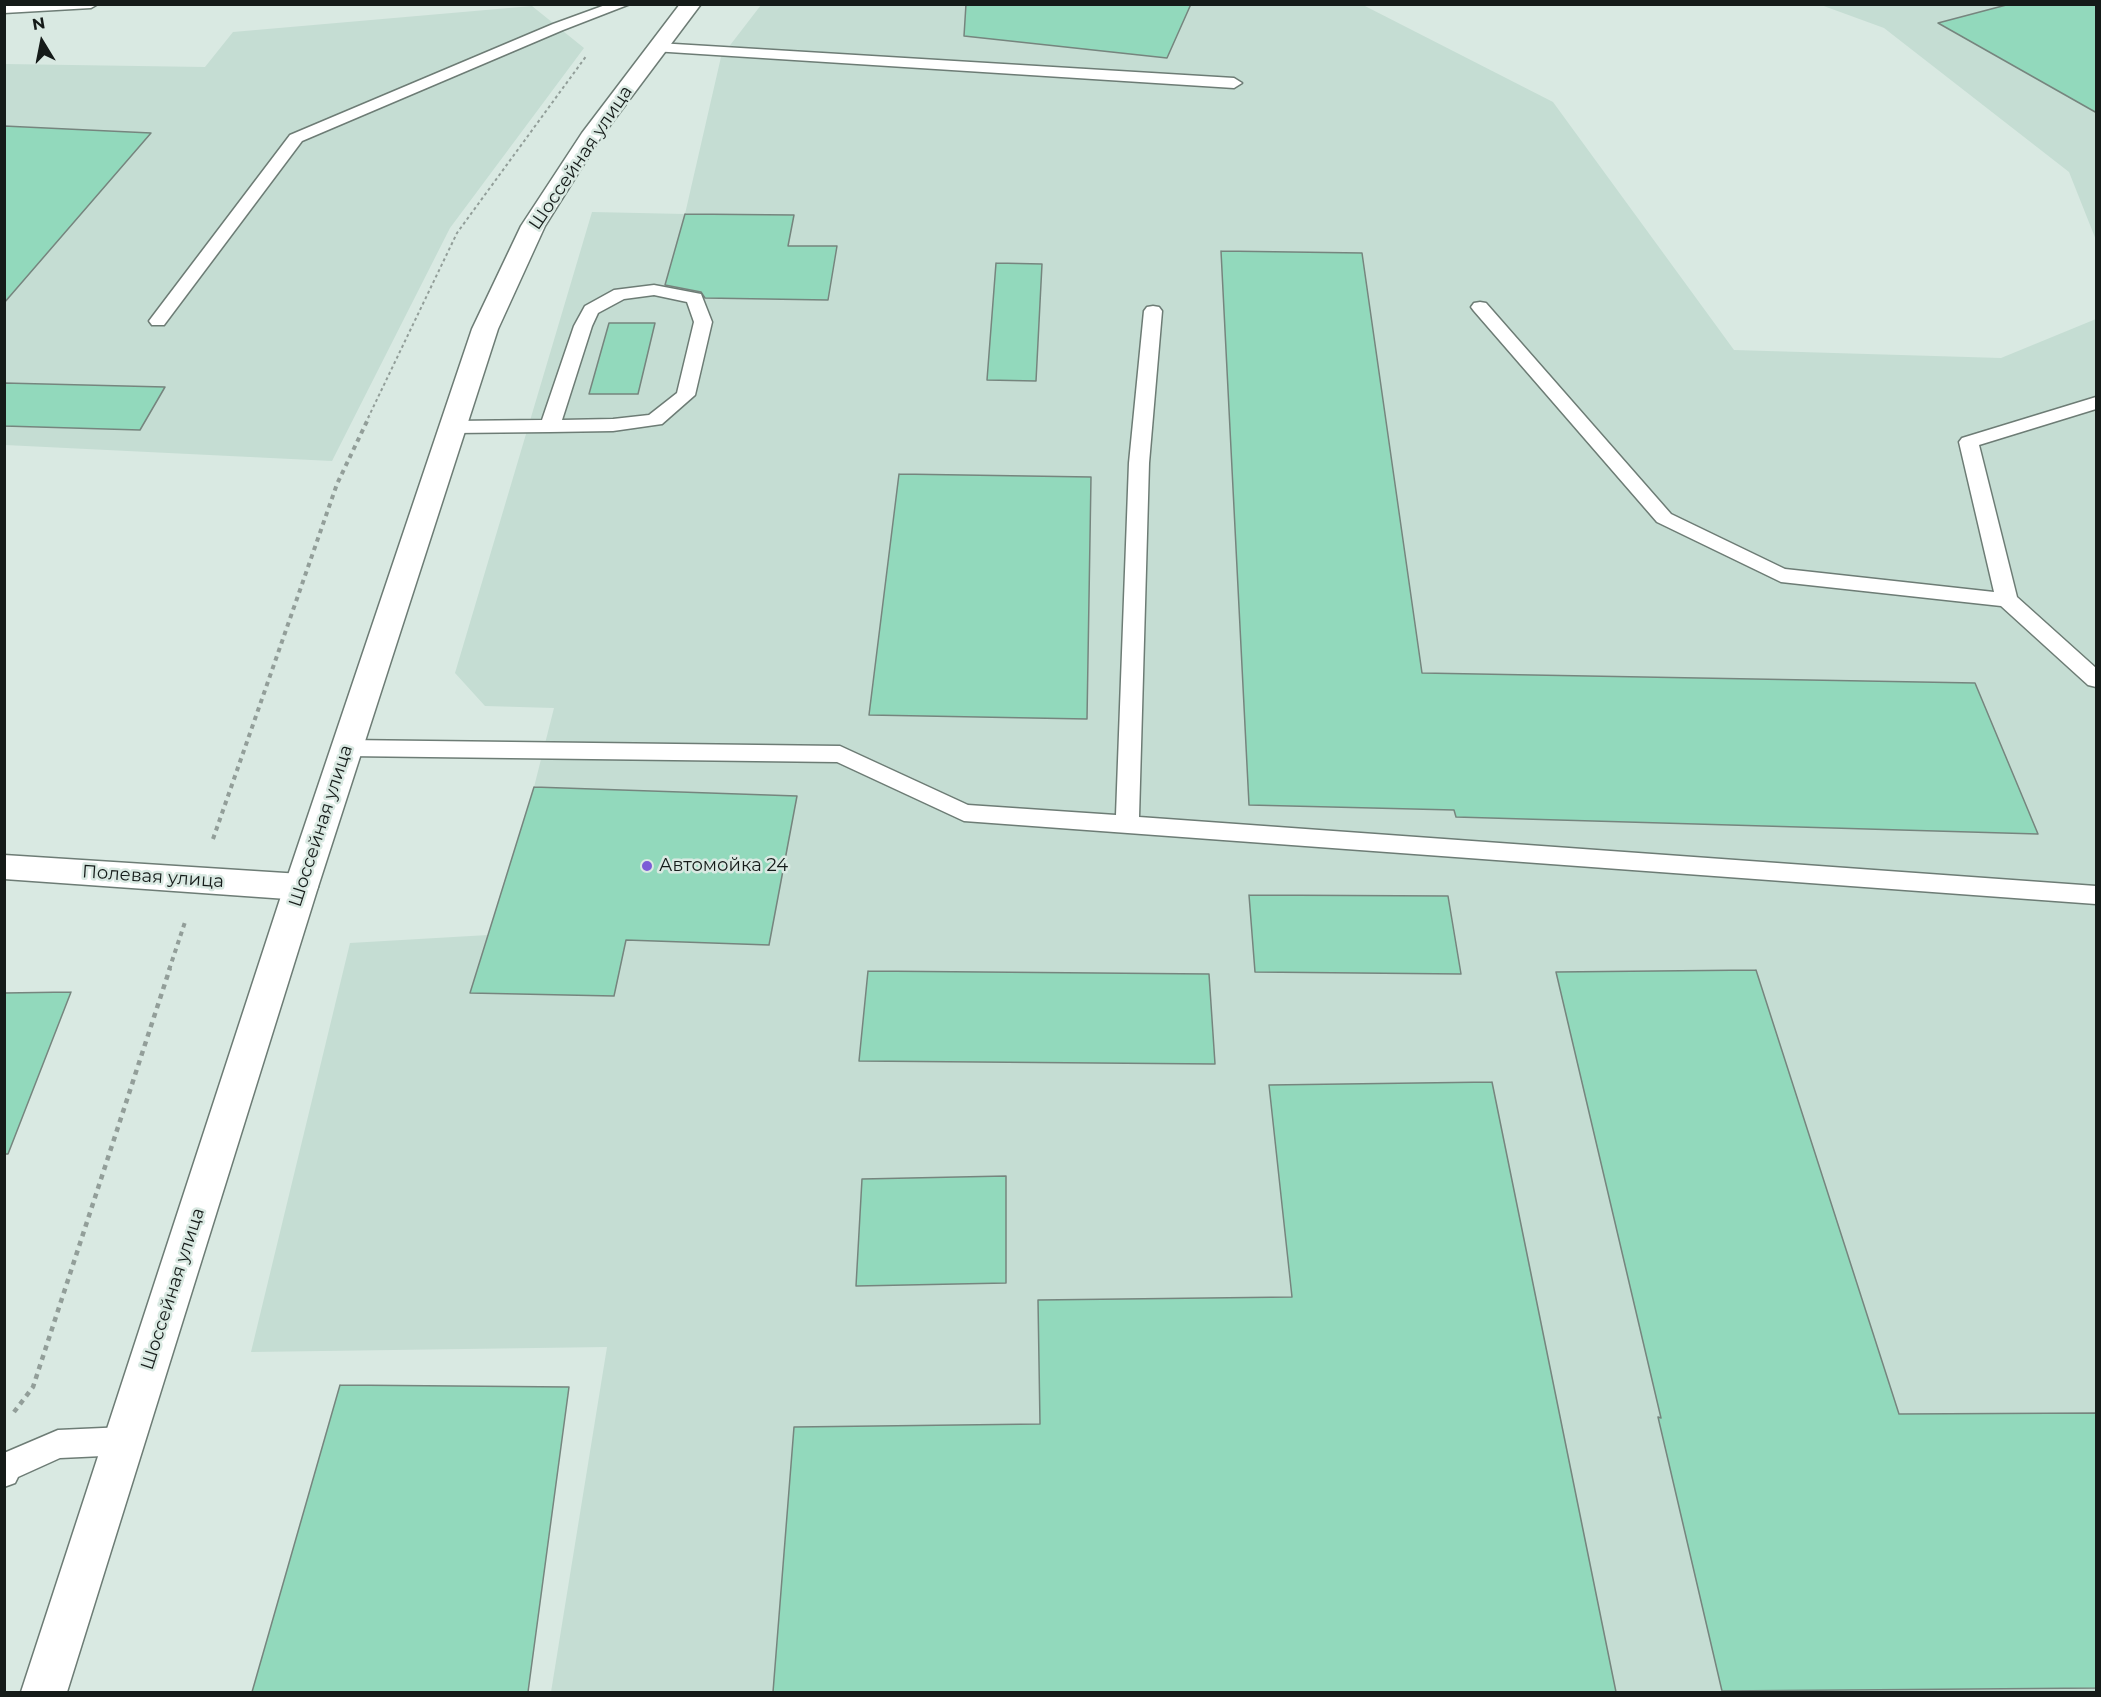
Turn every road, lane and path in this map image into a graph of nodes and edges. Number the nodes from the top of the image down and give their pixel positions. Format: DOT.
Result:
graph roads {
  1 [pos="92,4"];
  2 [pos="623,4"];
  3 [pos="691,4"];
  4 [pos="4,9"];
  5 [pos="658,48"];
  6 [pos="590,51"];
  7 [pos="1234,83"];
  8 [pos="1480,307"];
  9 [pos="1153,311"];
  10 [pos="158,321"];
  11 [pos="2097,404"];
  12 [pos="550,426"];
  13 [pos="453,427"];
  14 [pos="2007,600"];
  15 [pos="2097,680"];
  16 [pos="347,748"];
  17 [pos="1127,825"];
  18 [pos="4,867"];
  19 [pos="199,880"];
  20 [pos="301,887"];
  21 [pos="2097,895"];
  22 [pos="12,1416"];
  23 [pos="125,1441"];
  24 [pos="4,1473"];
  25 [pos="44,1692"];
  1 -- 4 [label="lane"];
  2 -- 10 [label="lane"];
  3 -- 5 [label="main road, Шоссейная улица"];
  5 -- 7 [label="lane"];
  5 -- 13 [label="main road, Шоссейная улица"];
  6 -- 19 [label="path"];
  8 -- 14 [label="lane"];
  9 -- 17 [label="lane"];
  11 -- 14 [label="lane"];
  12 -- 12 [label="lane"];
  12 -- 13 [label="lane"];
  13 -- 16 [label="main road, Шоссейная улица"];
  14 -- 15 [label="lane"];
  16 -- 17 [label="lane"];
  16 -- 20 [label="main road, Шоссейная улица"];
  17 -- 21 [label="lane"];
  18 -- 19 [label="main road, Полевая улица"];
  19 -- 20 [label="main road, Полевая улица"];
  19 -- 22 [label="path"];
  20 -- 23 [label="main road, Шоссейная улица"];
  23 -- 24 [label="lane"];
  23 -- 25 [label="main road, Шоссейная улица"];
}
